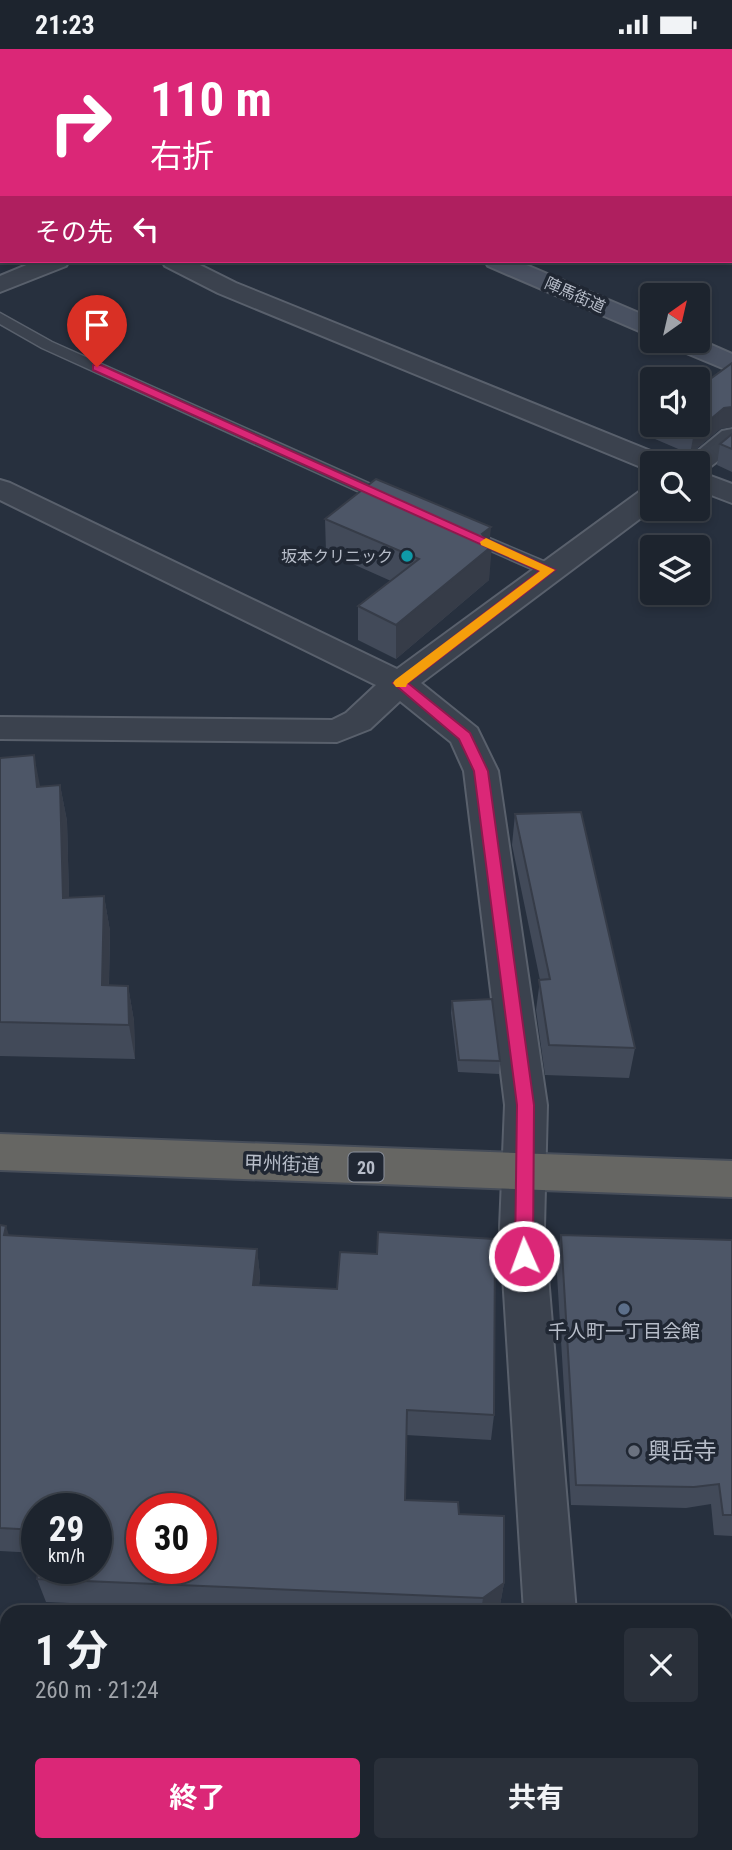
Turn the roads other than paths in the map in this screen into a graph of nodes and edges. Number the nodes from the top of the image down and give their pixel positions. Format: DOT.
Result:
graph roads {
  1 [pos="52,263"];
  2 [pos="178,263"];
  3 [pos="502,263"];
  4 [pos="0,285"];
  5 [pos="0,318"];
  6 [pos="640,323"];
  7 [pos="708,353"];
  8 [pos="732,364"];
  9 [pos="732,437"];
  10 [pos="710,454"];
  11 [pos="640,457"];
  12 [pos="710,485"];
  13 [pos="0,489"];
  14 [pos="732,494"];
  15 [pos="640,504"];
  16 [pos="411,508"];
  17 [pos="449,525"];
  18 [pos="549,570"];
  19 [pos="399,683"];
  20 [pos="0,728"];
  21 [pos="0,1152"];
  22 [pos="524,1170"];
  23 [pos="732,1179"];
  24 [pos="549,1605"];
  1 -- 4 [label="street"];
  2 -- 11 [label="street"];
  3 -- 6 [label="main road, 陣馬街道"];
  5 -- 16 [label="lane"];
  7 -- 8 [label="main road"];
  9 -- 10 [label="street"];
  12 -- 14 [label="street"];
  13 -- 19 [label="street"];
  15 -- 18 [label="street"];
  17 -- 18 [label="lane"];
  18 -- 19 [label="street"];
  19 -- 20 [label="street"];
  19 -- 22 [label="street"];
  21 -- 22 [label="highway, 甲州街道 / 20"];
  22 -- 23 [label="highway, 甲州街道 / 20"];
  22 -- 24 [label="street"];
}
